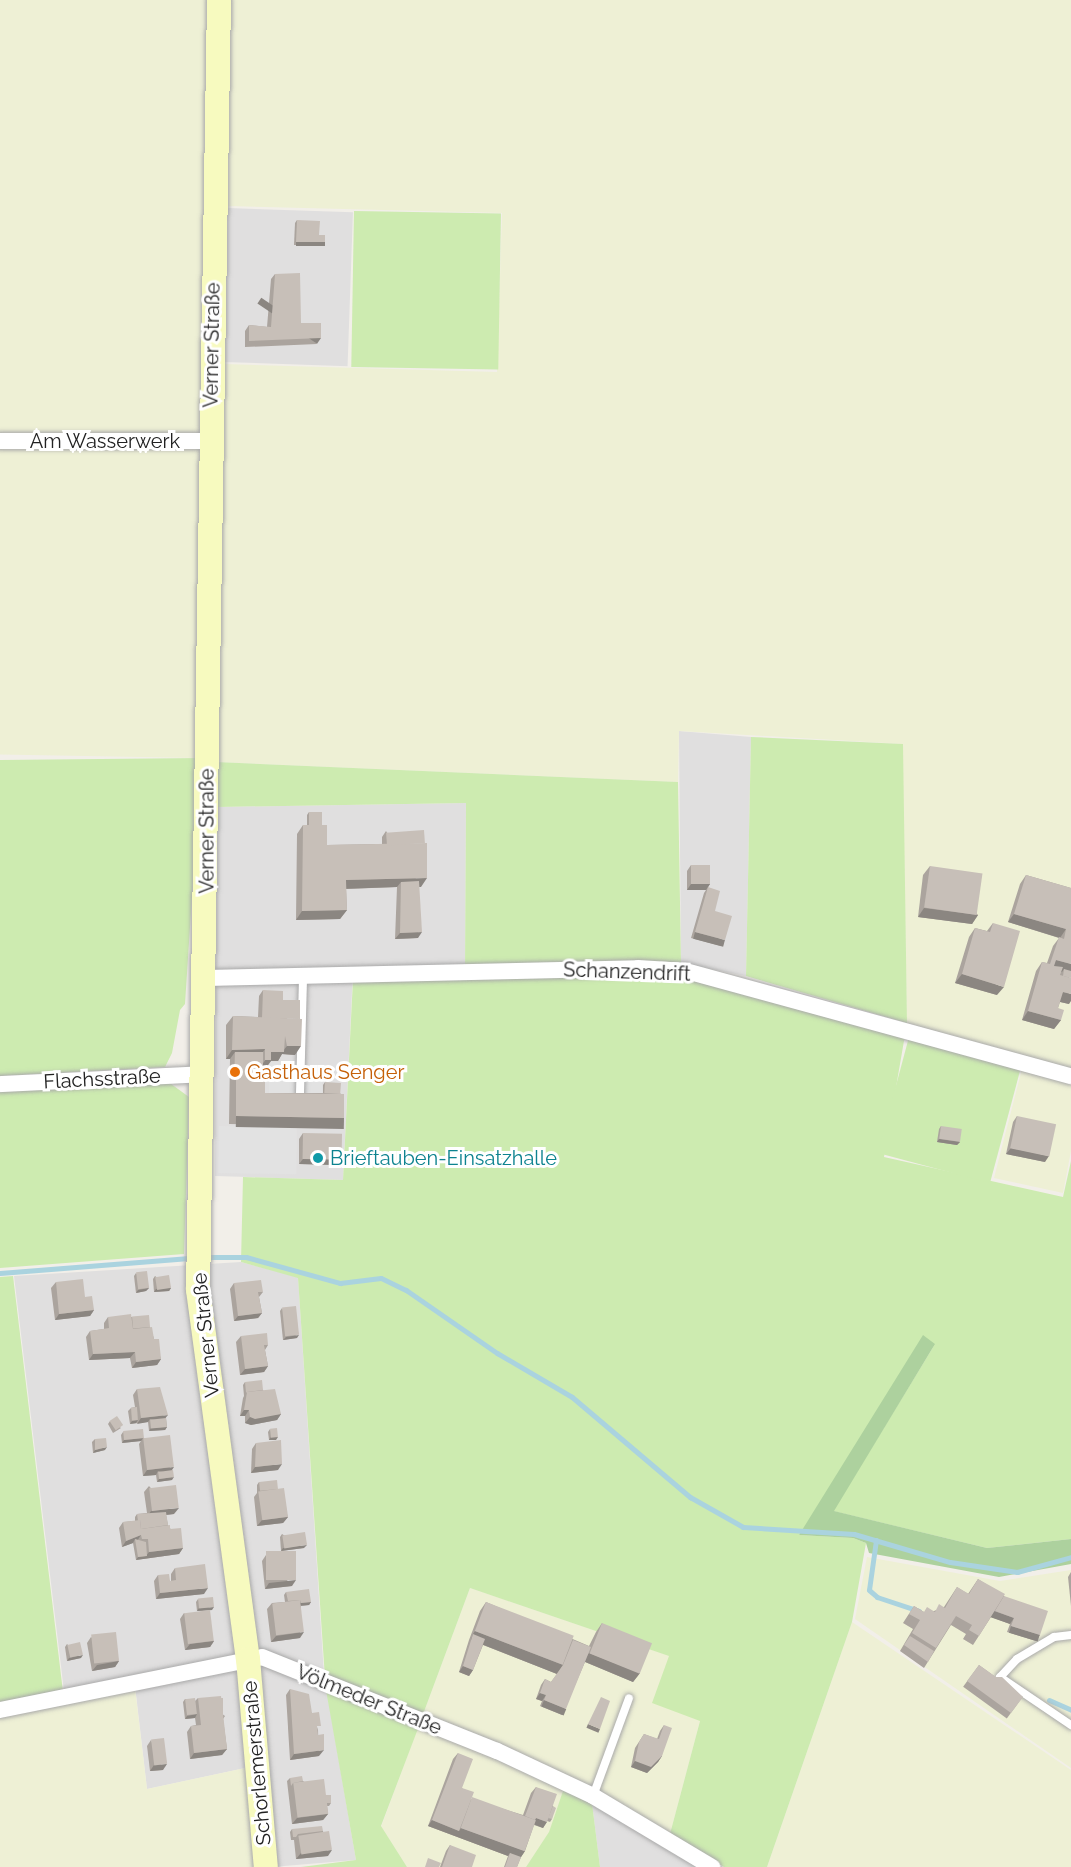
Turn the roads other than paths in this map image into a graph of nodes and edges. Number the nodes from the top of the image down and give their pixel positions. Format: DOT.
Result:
graph roads {
  1 [pos="219,0"];
  2 [pos="0,441"];
  3 [pos="210,441"];
  4 [pos="303,975"];
  5 [pos="206,978"];
  6 [pos="204,1074"];
  7 [pos="1071,1076"];
  8 [pos="0,1084"];
  9 [pos="300,1093"];
  10 [pos="1071,1635"];
  11 [pos="248,1659"];
  12 [pos="629,1698"];
  13 [pos="0,1710"];
  14 [pos="1071,1725"];
  15 [pos="593,1796"];
  16 [pos="266,1867"];
  17 [pos="712,1867"];
  1 -- 3 [label="street, Verner Straße"];
  2 -- 3 [label="street, Am Wasserwerk"];
  3 -- 5 [label="street, Verner Straße"];
  4 -- 5 [label="street, Schanzendrift"];
  4 -- 7 [label="street, Schanzendrift"];
  4 -- 9 [label="lane"];
  5 -- 6 [label="street, Verner Straße"];
  6 -- 8 [label="street, Flachsstraße"];
  6 -- 11 [label="street, Verner Straße"];
  10 -- 14 [label="lane"];
  11 -- 13 [label="street, Völmeder Straße"];
  11 -- 15 [label="street, Völmeder Straße"];
  11 -- 16 [label="street, Schorlemerstraße"];
  12 -- 15 [label="lane"];
  15 -- 17 [label="street, Völmeder Straße"];
}
